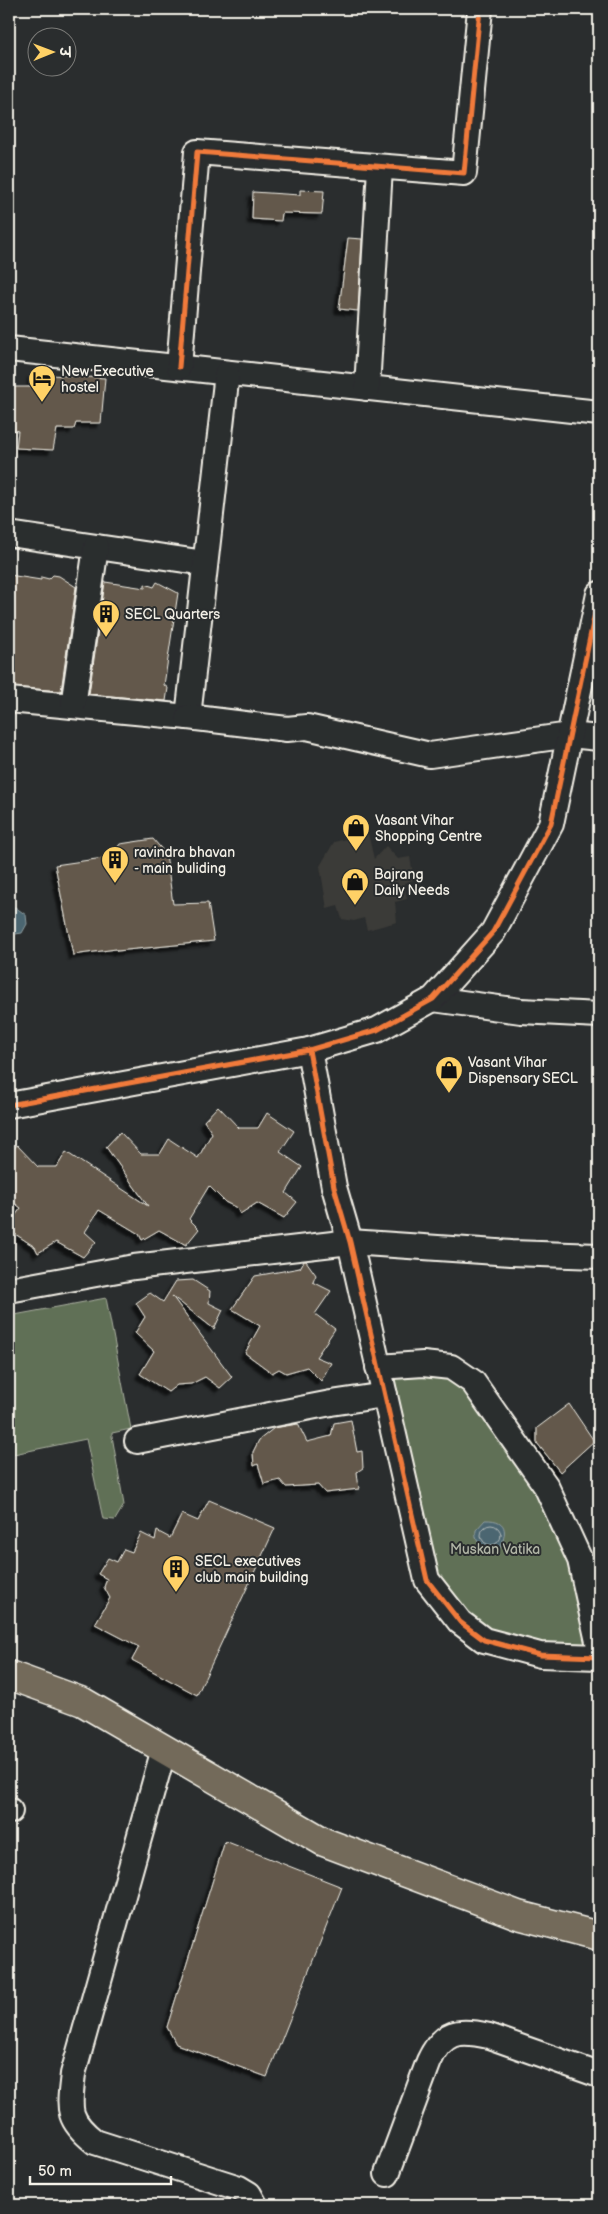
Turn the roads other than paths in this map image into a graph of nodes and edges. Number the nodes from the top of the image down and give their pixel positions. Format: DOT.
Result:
graph roads {
  1 [pos="480,9"];
  2 [pos="380,168"];
  3 [pos="9,349"];
  4 [pos="179,368"];
  5 [pos="227,373"];
  6 [pos="368,388"];
  7 [pos="599,413"];
  8 [pos="9,534"];
  9 [pos="96,547"];
  10 [pos="205,563"];
  11 [pos="599,594"];
  12 [pos="9,700"];
  13 [pos="73,706"];
  14 [pos="188,717"];
  15 [pos="570,735"];
  16 [pos="599,738"];
  17 [pos="434,999"];
  18 [pos="599,1015"];
  19 [pos="309,1050"];
  20 [pos="9,1105"];
  21 [pos="350,1242"];
  22 [pos="599,1257"];
  23 [pos="9,1290"];
  24 [pos="378,1367"];
  25 [pos="385,1395"];
  26 [pos="137,1441"];
  27 [pos="599,1646"];
  28 [pos="599,1657"];
  29 [pos="9,1675"];
  30 [pos="164,1749"];
  31 [pos="599,1936"];
  32 [pos="599,2075"];
  33 [pos="387,2174"];
  34 [pos="255,2205"];
  1 -- 2 [label="street"];
  2 -- 4 [label="street"];
  2 -- 6 [label="street"];
  3 -- 4 [label="street"];
  4 -- 5 [label="street"];
  5 -- 6 [label="street"];
  5 -- 10 [label="street"];
  6 -- 7 [label="street"];
  8 -- 9 [label="street"];
  9 -- 10 [label="street"];
  9 -- 13 [label="street"];
  10 -- 14 [label="street"];
  11 -- 15 [label="street"];
  12 -- 13 [label="street"];
  13 -- 14 [label="street"];
  14 -- 15 [label="street"];
  15 -- 16 [label="street"];
  15 -- 17 [label="street"];
  17 -- 18 [label="street"];
  17 -- 19 [label="street"];
  19 -- 20 [label="street"];
  19 -- 21 [label="street"];
  21 -- 22 [label="street"];
  21 -- 23 [label="street"];
  21 -- 24 [label="street"];
  24 -- 25 [label="street"];
  24 -- 27 [label="street"];
  25 -- 26 [label="street"];
  25 -- 28 [label="street"];
  29 -- 30 [label="main road"];
  30 -- 31 [label="main road"];
  30 -- 34 [label="street"];
  32 -- 33 [label="street"];
}
